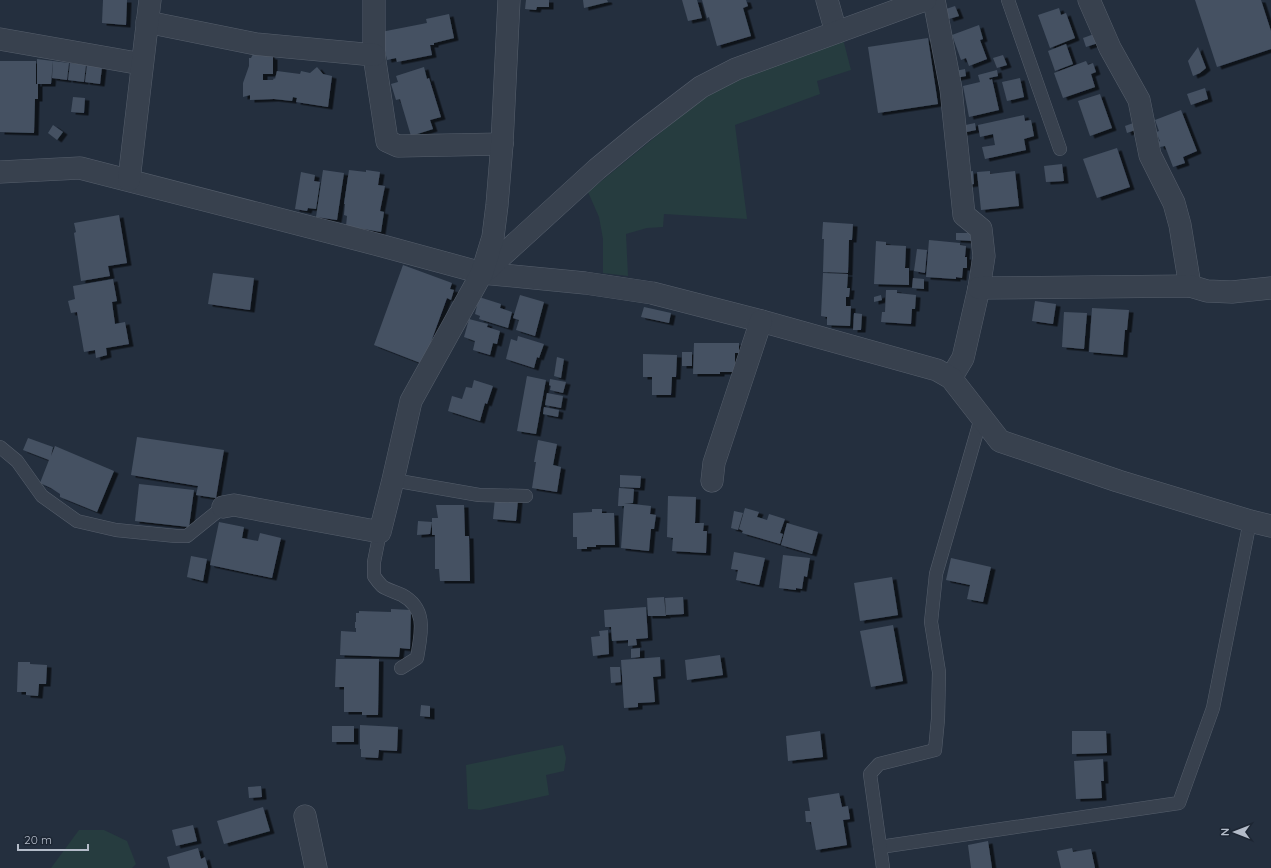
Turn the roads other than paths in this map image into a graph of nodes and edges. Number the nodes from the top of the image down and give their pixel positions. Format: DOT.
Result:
graph roads {
  1 [pos="150,0"];
  2 [pos="374,0"];
  3 [pos="509,0"];
  4 [pos="827,0"];
  5 [pos="925,0"];
  6 [pos="934,0"];
  7 [pos="1008,0"];
  8 [pos="1089,0"];
  9 [pos="147,22"];
  10 [pos="836,32"];
  11 [pos="0,39"];
  12 [pos="374,55"];
  13 [pos="142,64"];
  14 [pos="502,144"];
  15 [pos="1060,149"];
  16 [pos="0,172"];
  17 [pos="129,180"];
  18 [pos="482,274"];
  19 [pos="1190,286"];
  20 [pos="979,288"];
  21 [pos="1271,288"];
  22 [pos="761,321"];
  23 [pos="951,378"];
  24 [pos="981,418"];
  25 [pos="0,447"];
  26 [pos="393,480"];
  27 [pos="712,481"];
  28 [pos="526,496"];
  29 [pos="223,507"];
  30 [pos="1250,521"];
  31 [pos="1271,526"];
  32 [pos="380,532"];
  33 [pos="401,668"];
  34 [pos="304,816"];
  35 [pos="880,847"];
  36 [pos="316,868"];
  37 [pos="883,868"];
  1 -- 9 [label="street"];
  2 -- 12 [label="street"];
  3 -- 14 [label="street"];
  4 -- 10 [label="street"];
  5 -- 10 [label="street"];
  6 -- 20 [label="street"];
  7 -- 15 [label="lane"];
  8 -- 19 [label="street"];
  9 -- 12 [label="street"];
  9 -- 13 [label="street"];
  10 -- 18 [label="street"];
  11 -- 13 [label="street"];
  12 -- 14 [label="street"];
  13 -- 17 [label="street"];
  14 -- 18 [label="street"];
  16 -- 17 [label="street"];
  17 -- 18 [label="street"];
  18 -- 22 [label="street"];
  18 -- 26 [label="street"];
  19 -- 20 [label="street"];
  19 -- 21 [label="street"];
  20 -- 23 [label="street"];
  22 -- 23 [label="street"];
  22 -- 27 [label="street"];
  23 -- 24 [label="street"];
  24 -- 30 [label="street"];
  24 -- 35 [label="lane"];
  25 -- 29 [label="lane"];
  26 -- 28 [label="lane"];
  26 -- 32 [label="street"];
  29 -- 32 [label="street"];
  30 -- 31 [label="street"];
  30 -- 35 [label="lane"];
  32 -- 33 [label="lane"];
  34 -- 36 [label="street"];
  35 -- 37 [label="lane"];
}
